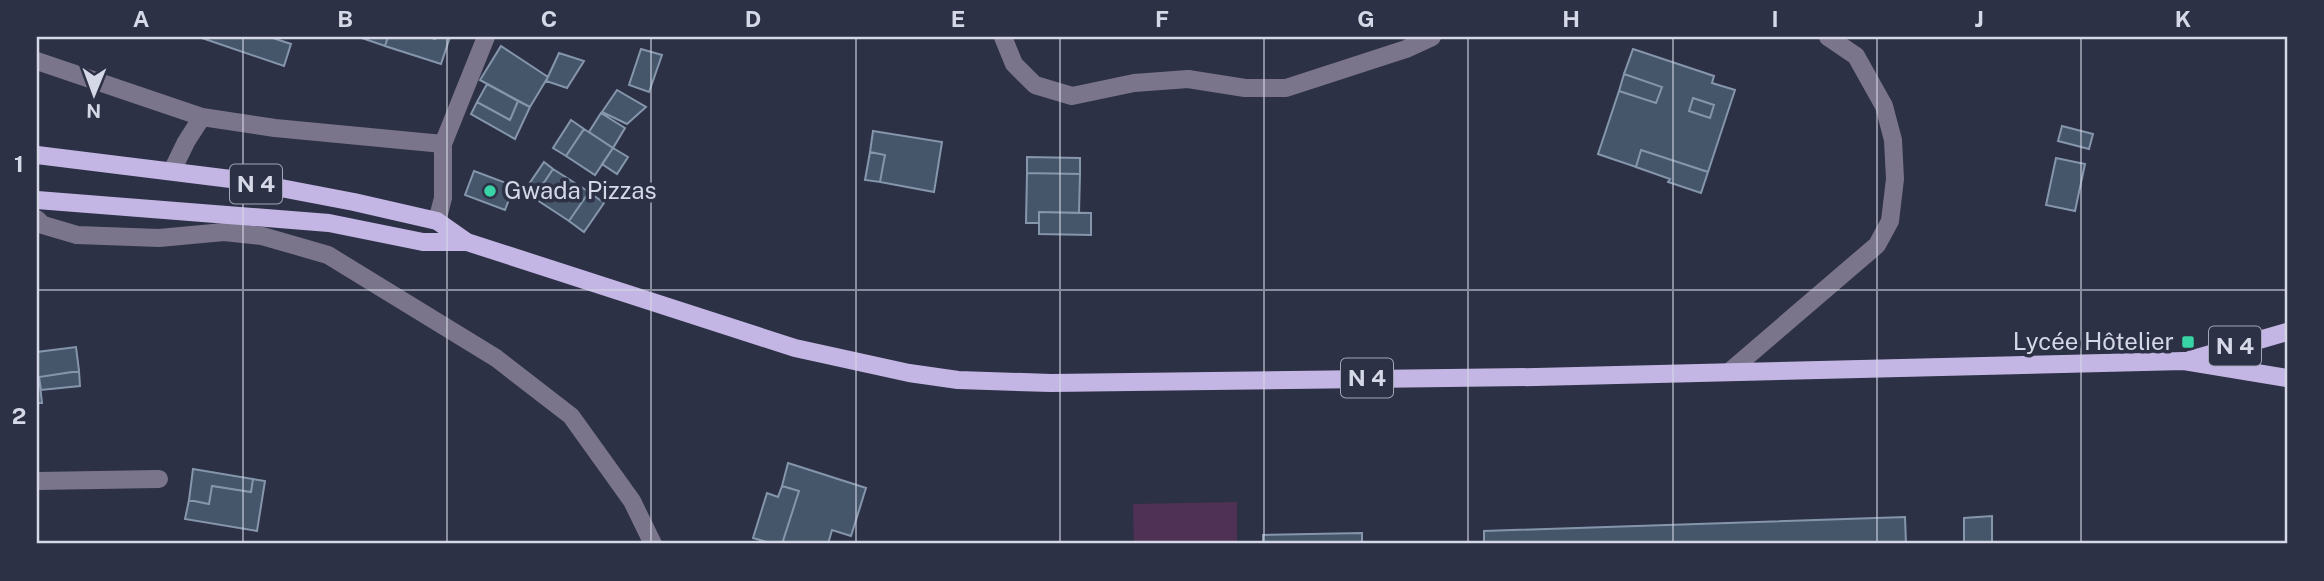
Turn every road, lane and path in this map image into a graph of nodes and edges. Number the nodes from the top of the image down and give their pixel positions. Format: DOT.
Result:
graph roads {
  1 [pos="486,37"];
  2 [pos="1003,37"];
  3 [pos="1432,37"];
  4 [pos="1828,37"];
  5 [pos="37,61"];
  6 [pos="202,117"];
  7 [pos="443,144"];
  8 [pos="37,155"];
  9 [pos="172,171"];
  10 [pos="37,200"];
  11 [pos="37,219"];
  12 [pos="437,221"];
  13 [pos="467,242"];
  14 [pos="2287,332"];
  15 [pos="2184,361"];
  16 [pos="1729,372"];
  17 [pos="2287,378"];
  18 [pos="159,479"];
  19 [pos="37,481"];
  20 [pos="653,544"];
  1 -- 7 [label="street"];
  2 -- 3 [label="street"];
  4 -- 16 [label="street"];
  5 -- 6 [label="street"];
  6 -- 7 [label="street"];
  6 -- 9 [label="street"];
  7 -- 12 [label="street"];
  8 -- 9 [label="main road, N 4"];
  9 -- 12 [label="main road, N 4"];
  10 -- 13 [label="main road, N 4"];
  11 -- 20 [label="street"];
  12 -- 13 [label="main road, N 4"];
  13 -- 16 [label="main road, N 4"];
  14 -- 15 [label="main road, N 4"];
  15 -- 16 [label="main road, N 4"];
  15 -- 17 [label="main road, N 4"];
  18 -- 19 [label="street"];
}
